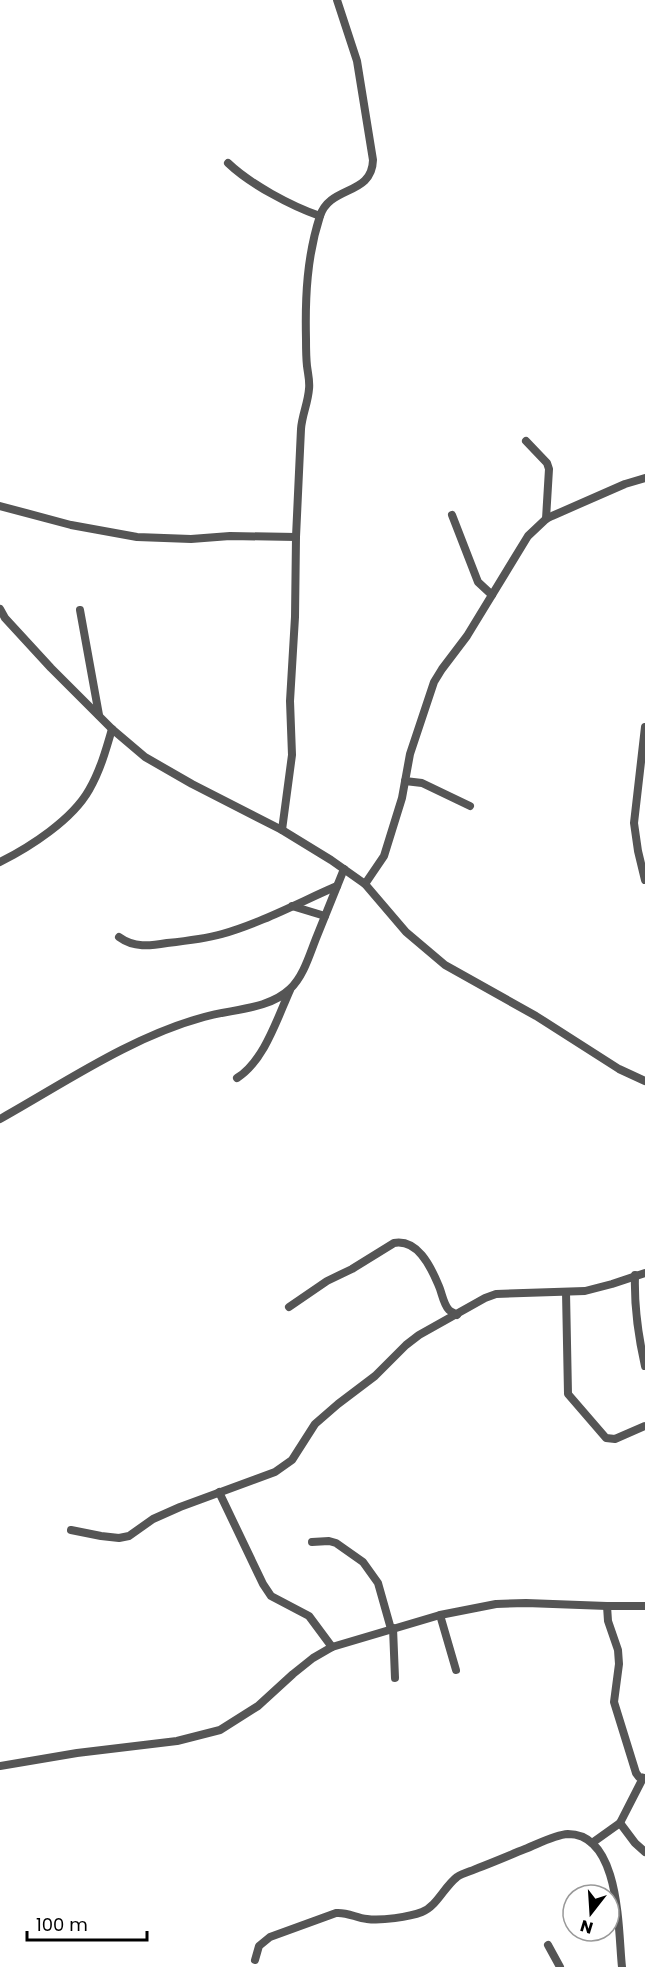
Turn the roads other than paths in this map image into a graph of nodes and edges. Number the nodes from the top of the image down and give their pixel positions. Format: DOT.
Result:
graph roads {
  1 [pos="337,0"];
  2 [pos="228,163"];
  3 [pos="320,216"];
  4 [pos="526,441"];
  5 [pos="645,478"];
  6 [pos="0,507"];
  7 [pos="452,515"];
  8 [pos="546,519"];
  9 [pos="296,537"];
  10 [pos="492,595"];
  11 [pos="0,609"];
  12 [pos="80,610"];
  13 [pos="3,619"];
  14 [pos="100,717"];
  15 [pos="645,727"];
  16 [pos="112,729"];
  17 [pos="405,781"];
  18 [pos="470,806"];
  19 [pos="282,830"];
  20 [pos="0,862"];
  21 [pos="344,869"];
  22 [pos="645,880"];
  23 [pos="365,884"];
  24 [pos="337,886"];
  25 [pos="292,906"];
  26 [pos="325,916"];
  27 [pos="119,937"];
  28 [pos="291,989"];
  29 [pos="237,1078"];
  30 [pos="645,1081"];
  31 [pos="0,1119"];
  32 [pos="645,1272"];
  33 [pos="635,1275"];
  34 [pos="566,1292"];
  35 [pos="289,1307"];
  36 [pos="457,1315"];
  37 [pos="645,1366"];
  38 [pos="645,1426"];
  39 [pos="219,1492"];
  40 [pos="71,1530"];
  41 [pos="312,1542"];
  42 [pos="607,1606"];
  43 [pos="645,1606"];
  44 [pos="440,1615"];
  45 [pos="392,1629"];
  46 [pos="332,1647"];
  47 [pos="456,1670"];
  48 [pos="395,1678"];
  49 [pos="0,1766"];
  50 [pos="644,1778"];
  51 [pos="620,1823"];
  52 [pos="592,1843"];
  53 [pos="645,1852"];
  54 [pos="548,1945"];
  55 [pos="255,1960"];
  56 [pos="560,1967"];
  57 [pos="622,1967"];
  1 -- 3 [label="street"];
  2 -- 3 [label="street"];
  3 -- 9 [label="street"];
  4 -- 8 [label="street"];
  5 -- 8 [label="street"];
  6 -- 9 [label="street"];
  7 -- 10 [label="street"];
  8 -- 10 [label="street"];
  9 -- 19 [label="street"];
  10 -- 17 [label="street"];
  11 -- 13 [label="street"];
  12 -- 14 [label="street"];
  13 -- 14 [label="street"];
  14 -- 16 [label="street"];
  15 -- 22 [label="street"];
  16 -- 19 [label="street"];
  16 -- 20 [label="street"];
  17 -- 18 [label="street"];
  17 -- 23 [label="street"];
  19 -- 21 [label="street"];
  21 -- 23 [label="street"];
  21 -- 24 [label="street"];
  23 -- 30 [label="street"];
  24 -- 25 [label="street"];
  24 -- 26 [label="street"];
  25 -- 26 [label="street"];
  25 -- 27 [label="street"];
  26 -- 28 [label="street"];
  28 -- 29 [label="street"];
  28 -- 31 [label="street"];
  32 -- 33 [label="street"];
  33 -- 34 [label="street"];
  33 -- 37 [label="street"];
  34 -- 36 [label="street"];
  34 -- 38 [label="street"];
  35 -- 36 [label="street"];
  36 -- 39 [label="street"];
  39 -- 40 [label="street"];
  39 -- 46 [label="street"];
  41 -- 45 [label="street"];
  42 -- 43 [label="street"];
  42 -- 44 [label="street"];
  42 -- 50 [label="street"];
  44 -- 45 [label="street"];
  44 -- 47 [label="street"];
  45 -- 46 [label="street"];
  45 -- 48 [label="street"];
  46 -- 49 [label="street"];
  50 -- 51 [label="street"];
  51 -- 52 [label="street"];
  51 -- 53 [label="street"];
  52 -- 55 [label="street"];
  52 -- 57 [label="street"];
  54 -- 56 [label="street"];
}
